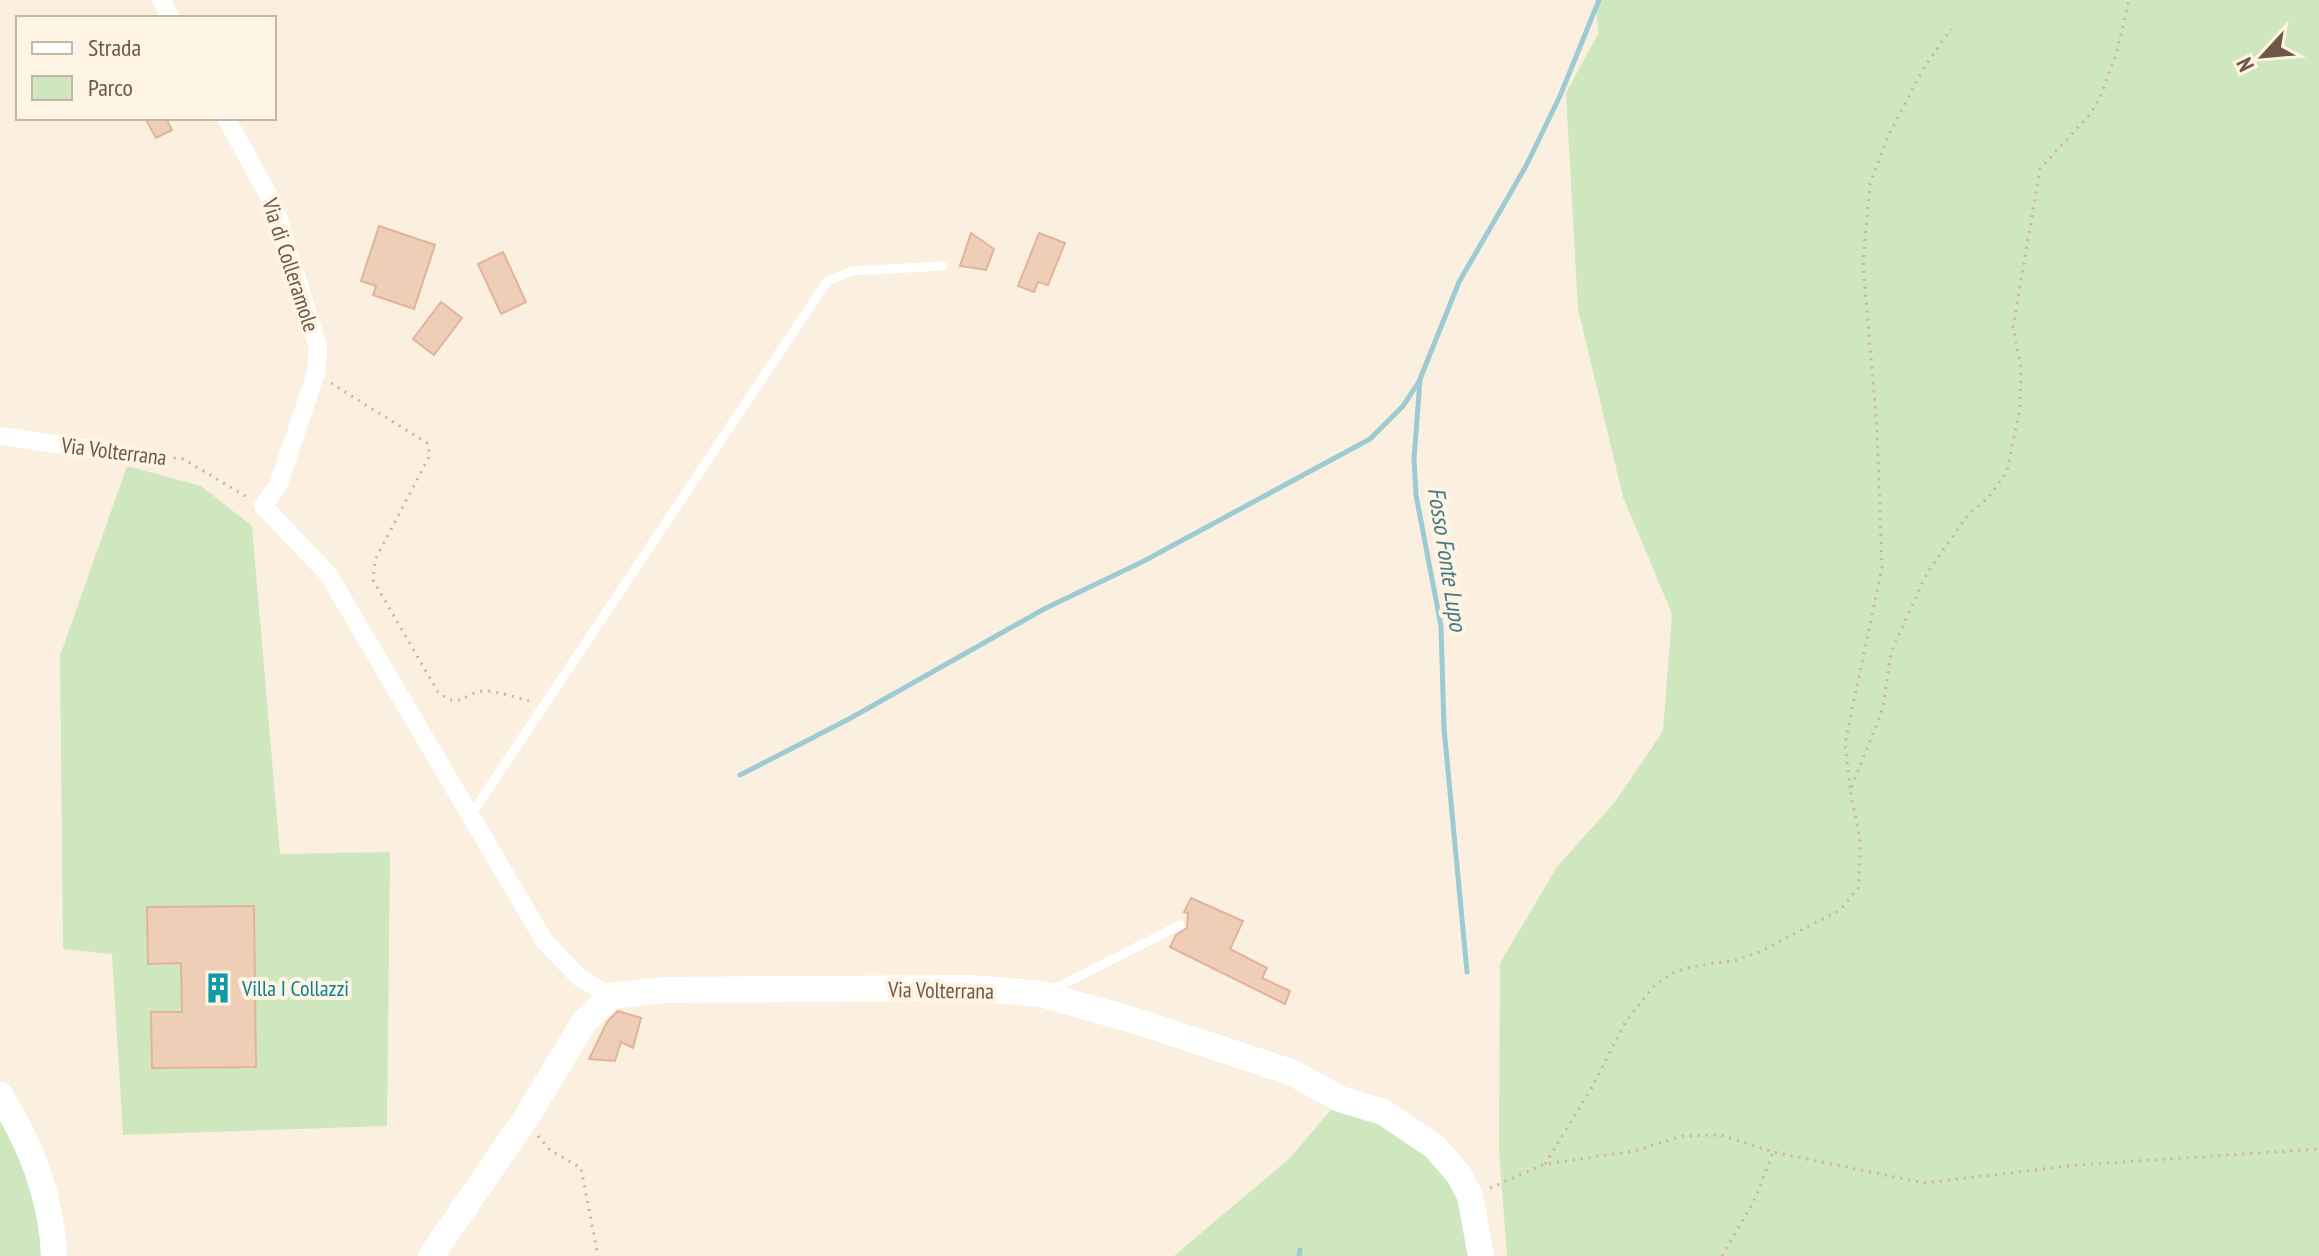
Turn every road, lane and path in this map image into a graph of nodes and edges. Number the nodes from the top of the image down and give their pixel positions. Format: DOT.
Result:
graph roads {
  1 [pos="2129,0"];
  2 [pos="1951,29"];
  3 [pos="227,120"];
  4 [pos="943,266"];
  5 [pos="316,373"];
  6 [pos="0,436"];
  7 [pos="110,452"];
  8 [pos="263,506"];
  9 [pos="545,704"];
  10 [pos="1850,791"];
  11 [pos="470,816"];
  12 [pos="1180,925"];
  13 [pos="1041,994"];
  14 [pos="611,996"];
  15 [pos="0,1095"];
  16 [pos="526,1118"];
  17 [pos="2319,1149"];
  18 [pos="1773,1152"];
  19 [pos="1545,1164"];
  20 [pos="1470,1196"];
  21 [pos="54,1256"];
  22 [pos="431,1256"];
  23 [pos="598,1256"];
  24 [pos="1481,1256"];
  25 [pos="1722,1256"];
  1 -- 10 [label="path"];
  2 -- 10 [label="path"];
  3 -- 5 [label="street, Via di Colleramole"];
  4 -- 9 [label="lane"];
  5 -- 8 [label="street, Via di Colleramole"];
  5 -- 9 [label="path"];
  6 -- 7 [label="street, Via Volterrana"];
  7 -- 8 [label="path, Via Volterrana"];
  8 -- 11 [label="street"];
  9 -- 11 [label="lane"];
  10 -- 19 [label="path"];
  11 -- 14 [label="street"];
  12 -- 13 [label="lane"];
  13 -- 14 [label="main road, Via Volterrana"];
  13 -- 20 [label="main road, Via Volterrana"];
  14 -- 16 [label="main road"];
  15 -- 21 [label="main road"];
  16 -- 22 [label="main road"];
  16 -- 23 [label="path"];
  17 -- 18 [label="path"];
  18 -- 19 [label="path"];
  18 -- 25 [label="path"];
  19 -- 20 [label="path"];
  20 -- 24 [label="main road, Via Volterrana"];
}
